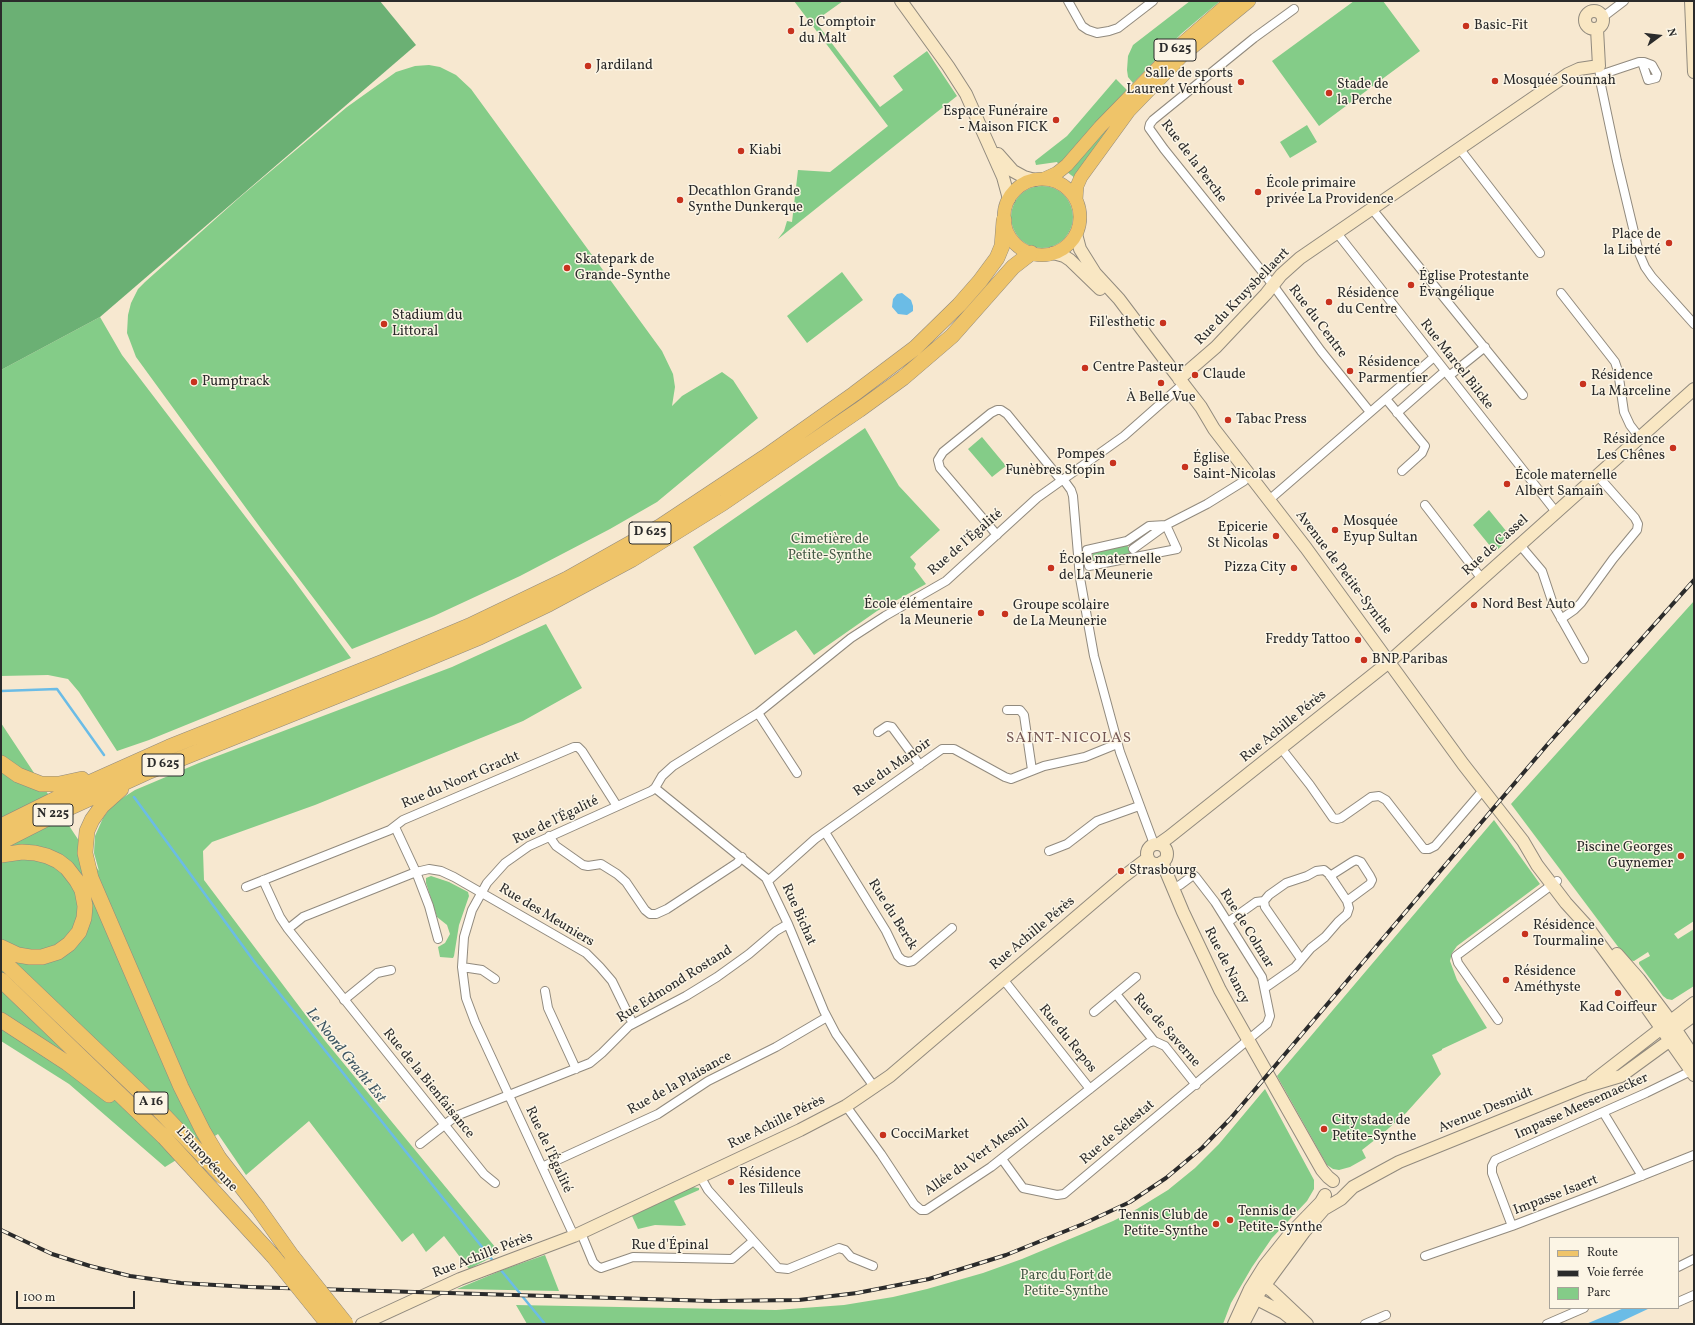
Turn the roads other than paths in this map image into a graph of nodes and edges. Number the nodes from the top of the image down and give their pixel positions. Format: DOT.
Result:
graph roads {
  1 [pos="901,1"];
  2 [pos="1068,1"];
  3 [pos="1153,1"];
  4 [pos="1231,1"];
  5 [pos="1249,1"];
  6 [pos="1624,1"];
  7 [pos="1692,1"];
  8 [pos="1294,9"];
  9 [pos="1599,10"];
  10 [pos="1597,28"];
  11 [pos="1642,62"];
  12 [pos="1600,70"];
  13 [pos="1694,72"];
  14 [pos="978,120"];
  15 [pos="1459,148"];
  16 [pos="1040,179"];
  17 [pos="1009,199"];
  18 [pos="1076,200"];
  19 [pos="1372,209"];
  20 [pos="1004,220"];
  21 [pos="1337,233"];
  22 [pos="1076,234"];
  23 [pos="1031,253"];
  24 [pos="1053,253"];
  25 [pos="1540,253"];
  26 [pos="1273,285"];
  27 [pos="1561,293"];
  28 [pos="1137,324"];
  29 [pos="1694,324"];
  30 [pos="1485,347"];
  31 [pos="1434,357"];
  32 [pos="1447,373"];
  33 [pos="1181,382"];
  34 [pos="1694,389"];
  35 [pos="1523,395"];
  36 [pos="1386,399"];
  37 [pos="1370,412"];
  38 [pos="1397,412"];
  39 [pos="1640,438"];
  40 [pos="1402,470"];
  41 [pos="1597,475"];
  42 [pos="1062,480"];
  43 [pos="1244,481"];
  44 [pos="1269,500"];
  45 [pos="1425,505"];
  46 [pos="1556,512"];
  47 [pos="1166,525"];
  48 [pos="997,535"];
  49 [pos="1127,541"];
  50 [pos="1520,545"];
  51 [pos="1134,549"];
  52 [pos="1139,556"];
  53 [pos="1088,557"];
  54 [pos="1079,558"];
  55 [pos="1482,579"];
  56 [pos="1561,619"];
  57 [pos="1584,658"];
  58 [pos="1389,662"];
  59 [pos="1007,710"];
  60 [pos="758,713"];
  61 [pos="878,732"];
  62 [pos="1117,744"];
  63 [pos="1281,748"];
  64 [pos="1,763"];
  65 [pos="145,765"];
  66 [pos="920,765"];
  67 [pos="1032,770"];
  68 [pos="797,773"];
  69 [pos="655,788"];
  70 [pos="1484,789"];
  71 [pos="74,790"];
  72 [pos="106,790"];
  73 [pos="618,806"];
  74 [pos="1139,806"];
  75 [pos="1,826"];
  76 [pos="395,827"];
  77 [pos="826,832"];
  78 [pos="549,836"];
  79 [pos="1,842"];
  80 [pos="1156,844"];
  81 [pos="1048,851"];
  82 [pos="1,855"];
  83 [pos="742,857"];
  84 [pos="1148,858"];
  85 [pos="1162,862"];
  86 [pos="416,872"];
  87 [pos="1330,876"];
  88 [pos="263,880"];
  89 [pos="768,881"];
  90 [pos="1554,882"];
  91 [pos="246,887"];
  92 [pos="1173,888"];
  93 [pos="481,892"];
  94 [pos="1264,901"];
  95 [pos="1347,901"];
  96 [pos="1228,922"];
  97 [pos="788,924"];
  98 [pos="952,928"];
  99 [pos="288,929"];
  100 [pos="438,939"];
  101 [pos="1,947"];
  102 [pos="1,959"];
  103 [pos="1302,959"];
  104 [pos="462,967"];
  105 [pos="391,970"];
  106 [pos="1136,977"];
  107 [pos="495,979"];
  108 [pos="1002,979"];
  109 [pos="1,980"];
  110 [pos="1265,988"];
  111 [pos="545,991"];
  112 [pos="1116,994"];
  113 [pos="344,1000"];
  114 [pos="1694,1002"];
  115 [pos="1094,1012"];
  116 [pos="1694,1015"];
  117 [pos="827,1017"];
  118 [pos="1,1020"];
  119 [pos="1498,1020"];
  120 [pos="633,1024"];
  121 [pos="1668,1031"];
  122 [pos="1248,1040"];
  123 [pos="1154,1041"];
  124 [pos="1694,1057"];
  125 [pos="576,1069"];
  126 [pos="1692,1073"];
  127 [pos="1270,1079"];
  128 [pos="1196,1085"];
  129 [pos="1584,1087"];
  130 [pos="875,1088"];
  131 [pos="1090,1089"];
  132 [pos="508,1095"];
  133 [pos="846,1106"];
  134 [pos="1603,1112"];
  135 [pos="444,1125"];
  136 [pos="420,1144"];
  137 [pos="1694,1155"];
  138 [pos="1002,1159"];
  139 [pos="1399,1162"];
  140 [pos="542,1167"];
  141 [pos="700,1176"];
  142 [pos="1642,1176"];
  143 [pos="204,1178"];
  144 [pos="1337,1181"];
  145 [pos="495,1183"];
  146 [pos="1325,1192"];
  147 [pos="1340,1198"];
  148 [pos="1512,1226"];
  149 [pos="578,1234"];
  150 [pos="753,1241"];
  151 [pos="292,1256"];
  152 [pos="1425,1256"];
  153 [pos="1694,1259"];
  154 [pos="873,1266"];
  155 [pos="1679,1266"];
  156 [pos="1260,1282"];
  157 [pos="1694,1295"];
  158 [pos="1252,1296"];
  159 [pos="1679,1302"];
  160 [pos="1582,1309"];
  161 [pos="1386,1315"];
  162 [pos="328,1324"];
  163 [pos="346,1324"];
  164 [pos="362,1324"];
  165 [pos="1234,1324"];
  166 [pos="1243,1324"];
  167 [pos="1296,1324"];
  168 [pos="1307,1324"];
  169 [pos="1365,1324"];
  170 [pos="1547,1324"];
  1 -- 14 [label="street"];
  2 -- 3 [label="street"];
  4 -- 16 [label="main road, D 625"];
  5 -- 18 [label="main road, D 625"];
  6 -- 9 [label="street"];
  7 -- 13 [label="street"];
  8 -- 26 [label="street, Rue de la Perche"];
  9 -- 10 [label="street"];
  9 -- 10 [label="street"];
  10 -- 12 [label="street"];
  11 -- 12 [label="street"];
  12 -- 15 [label="street, Rue du Kruysbellaert"];
  12 -- 29 [label="street"];
  14 -- 16 [label="street"];
  14 -- 17 [label="street"];
  15 -- 19 [label="street, Rue du Kruysbellaert"];
  15 -- 25 [label="street"];
  16 -- 17 [label="main road"];
  16 -- 18 [label="main road"];
  17 -- 20 [label="main road"];
  18 -- 22 [label="main road"];
  19 -- 21 [label="street, Rue du Kruysbellaert"];
  19 -- 30 [label="street"];
  20 -- 23 [label="main road"];
  20 -- 65 [label="highway, D 625"];
  21 -- 26 [label="street, Rue du Kruysbellaert"];
  21 -- 31 [label="street, Rue Marcel Bilcke"];
  22 -- 24 [label="main road"];
  22 -- 28 [label="street, Avenue de Petite-Synthe"];
  23 -- 24 [label="main road"];
  23 -- 65 [label="highway, D 625"];
  24 -- 28 [label="street, Avenue de Petite-Synthe"];
  26 -- 33 [label="street, Rue du Kruysbellaert"];
  26 -- 37 [label="street, Rue du Centre"];
  27 -- 39 [label="street"];
  28 -- 33 [label="street, Avenue de Petite-Synthe"];
  30 -- 32 [label="street"];
  30 -- 35 [label="street"];
  31 -- 32 [label="street, Rue Marcel Bilcke"];
  31 -- 36 [label="street"];
  32 -- 38 [label="street"];
  32 -- 46 [label="street, Rue Marcel Bilcke"];
  33 -- 42 [label="street, Rue de l'Égalité"];
  33 -- 44 [label="street, Avenue de Petite-Synthe"];
  34 -- 39 [label="street, Rue de Cassel"];
  36 -- 37 [label="street"];
  36 -- 38 [label="street"];
  37 -- 44 [label="street"];
  38 -- 40 [label="street"];
  39 -- 41 [label="street, Rue de Cassel"];
  41 -- 46 [label="street, Rue de Cassel"];
  41 -- 56 [label="street"];
  42 -- 48 [label="street, Rue de l'Égalité"];
  42 -- 48 [label="street"];
  42 -- 54 [label="street"];
  43 -- 47 [label="street"];
  44 -- 58 [label="street, Avenue de Petite-Synthe"];
  45 -- 55 [label="street"];
  46 -- 50 [label="street, Rue de Cassel"];
  47 -- 49 [label="street"];
  47 -- 51 [label="street"];
  47 -- 52 [label="street"];
  48 -- 60 [label="street, Rue de l'Égalité"];
  49 -- 51 [label="street"];
  49 -- 53 [label="street"];
  50 -- 55 [label="street, Rue de Cassel"];
  50 -- 56 [label="street"];
  51 -- 52 [label="street"];
  52 -- 53 [label="street"];
  53 -- 54 [label="street"];
  54 -- 62 [label="street"];
  55 -- 58 [label="street, Rue de Cassel"];
  56 -- 57 [label="street"];
  58 -- 63 [label="street, Rue Achille Pérès"];
  58 -- 70 [label="street, Avenue de Petite-Synthe"];
  59 -- 67 [label="street"];
  60 -- 68 [label="street"];
  60 -- 69 [label="street, Rue de l'Égalité"];
  61 -- 66 [label="street"];
  62 -- 67 [label="street, Rue du Manoir"];
  62 -- 74 [label="street"];
  63 -- 70 [label="street"];
  63 -- 80 [label="street, Rue Achille Pérès"];
  64 -- 65 [label="highway"];
  65 -- 71 [label="highway, D 625"];
  65 -- 72 [label="highway, D 625"];
  65 -- 151 [label="highway"];
  66 -- 67 [label="street, Rue du Manoir"];
  66 -- 77 [label="street, Rue du Manoir"];
  69 -- 73 [label="street, Rue de l'Égalité"];
  69 -- 83 [label="street, Rue Bichat"];
  70 -- 90 [label="street, Avenue de Petite-Synthe"];
  71 -- 75 [label="highway, N 225"];
  72 -- 79 [label="highway, N 225"];
  73 -- 76 [label="street, Rue du Noort Gracht"];
  73 -- 78 [label="street, Rue de l'Égalité"];
  74 -- 80 [label="street"];
  74 -- 81 [label="street"];
  76 -- 86 [label="street"];
  76 -- 88 [label="street, Rue du Noort Gracht"];
  77 -- 89 [label="street, Rue du Manoir"];
  77 -- 98 [label="street, Rue du Berck"];
  78 -- 83 [label="street"];
  78 -- 93 [label="street, Rue de l'Égalité"];
  80 -- 84 [label="street"];
  80 -- 85 [label="street"];
  82 -- 101 [label="highway"];
  83 -- 89 [label="street, Rue Bichat"];
  84 -- 85 [label="street"];
  84 -- 108 [label="street, Rue Achille Pérès"];
  85 -- 92 [label="street, Rue de Nancy"];
  86 -- 93 [label="street, Rue des Meuniers"];
  86 -- 99 [label="street, Rue des Meuniers"];
  86 -- 100 [label="street"];
  87 -- 94 [label="street"];
  87 -- 95 [label="street"];
  87 -- 95 [label="street"];
  88 -- 91 [label="street, Rue du Noort Gracht"];
  88 -- 99 [label="street, Rue de la Bienfaisance"];
  89 -- 97 [label="street, Rue Bichat"];
  90 -- 119 [label="street"];
  90 -- 121 [label="street, Avenue de Petite-Synthe"];
  92 -- 96 [label="street, Rue de Colmar"];
  92 -- 122 [label="street, Rue de Nancy"];
  93 -- 104 [label="street, Rue de l'Égalité"];
  93 -- 120 [label="street, Rue des Meuniers"];
  94 -- 96 [label="street"];
  94 -- 103 [label="street"];
  95 -- 103 [label="street"];
  96 -- 110 [label="street, Rue de Colmar"];
  97 -- 117 [label="street, Rue Bichat"];
  97 -- 120 [label="street, Rue Edmond Rostand"];
  99 -- 113 [label="street, Rue de la Bienfaisance"];
  102 -- 151 [label="highway, L'Européenne / A 16"];
  103 -- 110 [label="street"];
  104 -- 107 [label="street"];
  104 -- 132 [label="street, Rue de l'Égalité"];
  105 -- 113 [label="street"];
  106 -- 112 [label="street, Rue de Saverne"];
  108 -- 130 [label="street, Rue Achille Pérès"];
  108 -- 131 [label="street, Rue du Repos"];
  109 -- 143 [label="highway, L'Européenne / A 16"];
  110 -- 122 [label="street, Rue de Colmar"];
  111 -- 125 [label="street"];
  112 -- 115 [label="street, Rue de Saverne"];
  112 -- 123 [label="street, Rue de Saverne"];
  113 -- 135 [label="street, Rue de la Bienfaisance"];
  114 -- 121 [label="street"];
  116 -- 121 [label="street"];
  117 -- 130 [label="street, Rue Bichat"];
  117 -- 140 [label="street, Rue de la Plaisance"];
  118 -- 143 [label="highway"];
  120 -- 125 [label="street, Rue Edmond Rostand"];
  121 -- 124 [label="street, Avenue de Petite-Synthe"];
  121 -- 126 [label="street, Avenue de Petite-Synthe"];
  121 -- 129 [label="street, Avenue Desmidt"];
  121 -- 129 [label="street, Avenue Desmidt"];
  122 -- 127 [label="street, Rue de Nancy"];
  122 -- 128 [label="street, Rue de Sélestat"];
  123 -- 128 [label="street, Rue de Saverne"];
  123 -- 131 [label="street, Rue du Repos"];
  125 -- 132 [label="street, Rue Edmond Rostand"];
  126 -- 134 [label="street, Impasse Meesemaecker"];
  127 -- 144 [label="street, Rue de Nancy"];
  127 -- 146 [label="street, Rue de Nancy"];
  128 -- 138 [label="street, Rue de Sélestat"];
  129 -- 139 [label="street, Avenue Desmidt"];
  130 -- 133 [label="street, Rue Achille Pérès"];
  131 -- 138 [label="street, Allée du Vert Mesnil"];
  132 -- 135 [label="street, Rue Edmond Rostand"];
  132 -- 140 [label="street, Rue de l'Égalité"];
  133 -- 138 [label="street, Allée du Vert Mesnil"];
  133 -- 141 [label="street, Rue Achille Pérès"];
  134 -- 142 [label="street"];
  134 -- 148 [label="street, Impasse Meesemaecker"];
  135 -- 136 [label="street, Rue Edmond Rostand"];
  135 -- 145 [label="street, Rue de la Bienfaisance"];
  137 -- 142 [label="street, Impasse Isaert"];
  139 -- 144 [label="street, Avenue Desmidt"];
  139 -- 147 [label="street, Avenue Desmidt"];
  140 -- 149 [label="street, Rue de l'Égalité"];
  141 -- 149 [label="street, Rue Achille Pérès"];
  141 -- 150 [label="street"];
  142 -- 148 [label="street, Impasse Isaert"];
  143 -- 162 [label="highway, L'Européenne / A 16, bridge"];
  144 -- 146 [label="street"];
  144 -- 147 [label="street"];
  146 -- 147 [label="street"];
  146 -- 156 [label="street"];
  147 -- 156 [label="street"];
  148 -- 152 [label="street, Impasse Isaert"];
  149 -- 150 [label="street, Rue d'Épinal"];
  149 -- 164 [label="street, Rue Achille Pérès"];
  150 -- 154 [label="street"];
  151 -- 163 [label="highway, L'Européenne / A 16, bridge"];
  153 -- 155 [label="street"];
  156 -- 158 [label="street"];
  156 -- 168 [label="street"];
  157 -- 159 [label="street"];
  158 -- 165 [label="street"];
  158 -- 166 [label="street"];
  158 -- 167 [label="street"];
  160 -- 170 [label="street"];
  161 -- 169 [label="street"];
}
